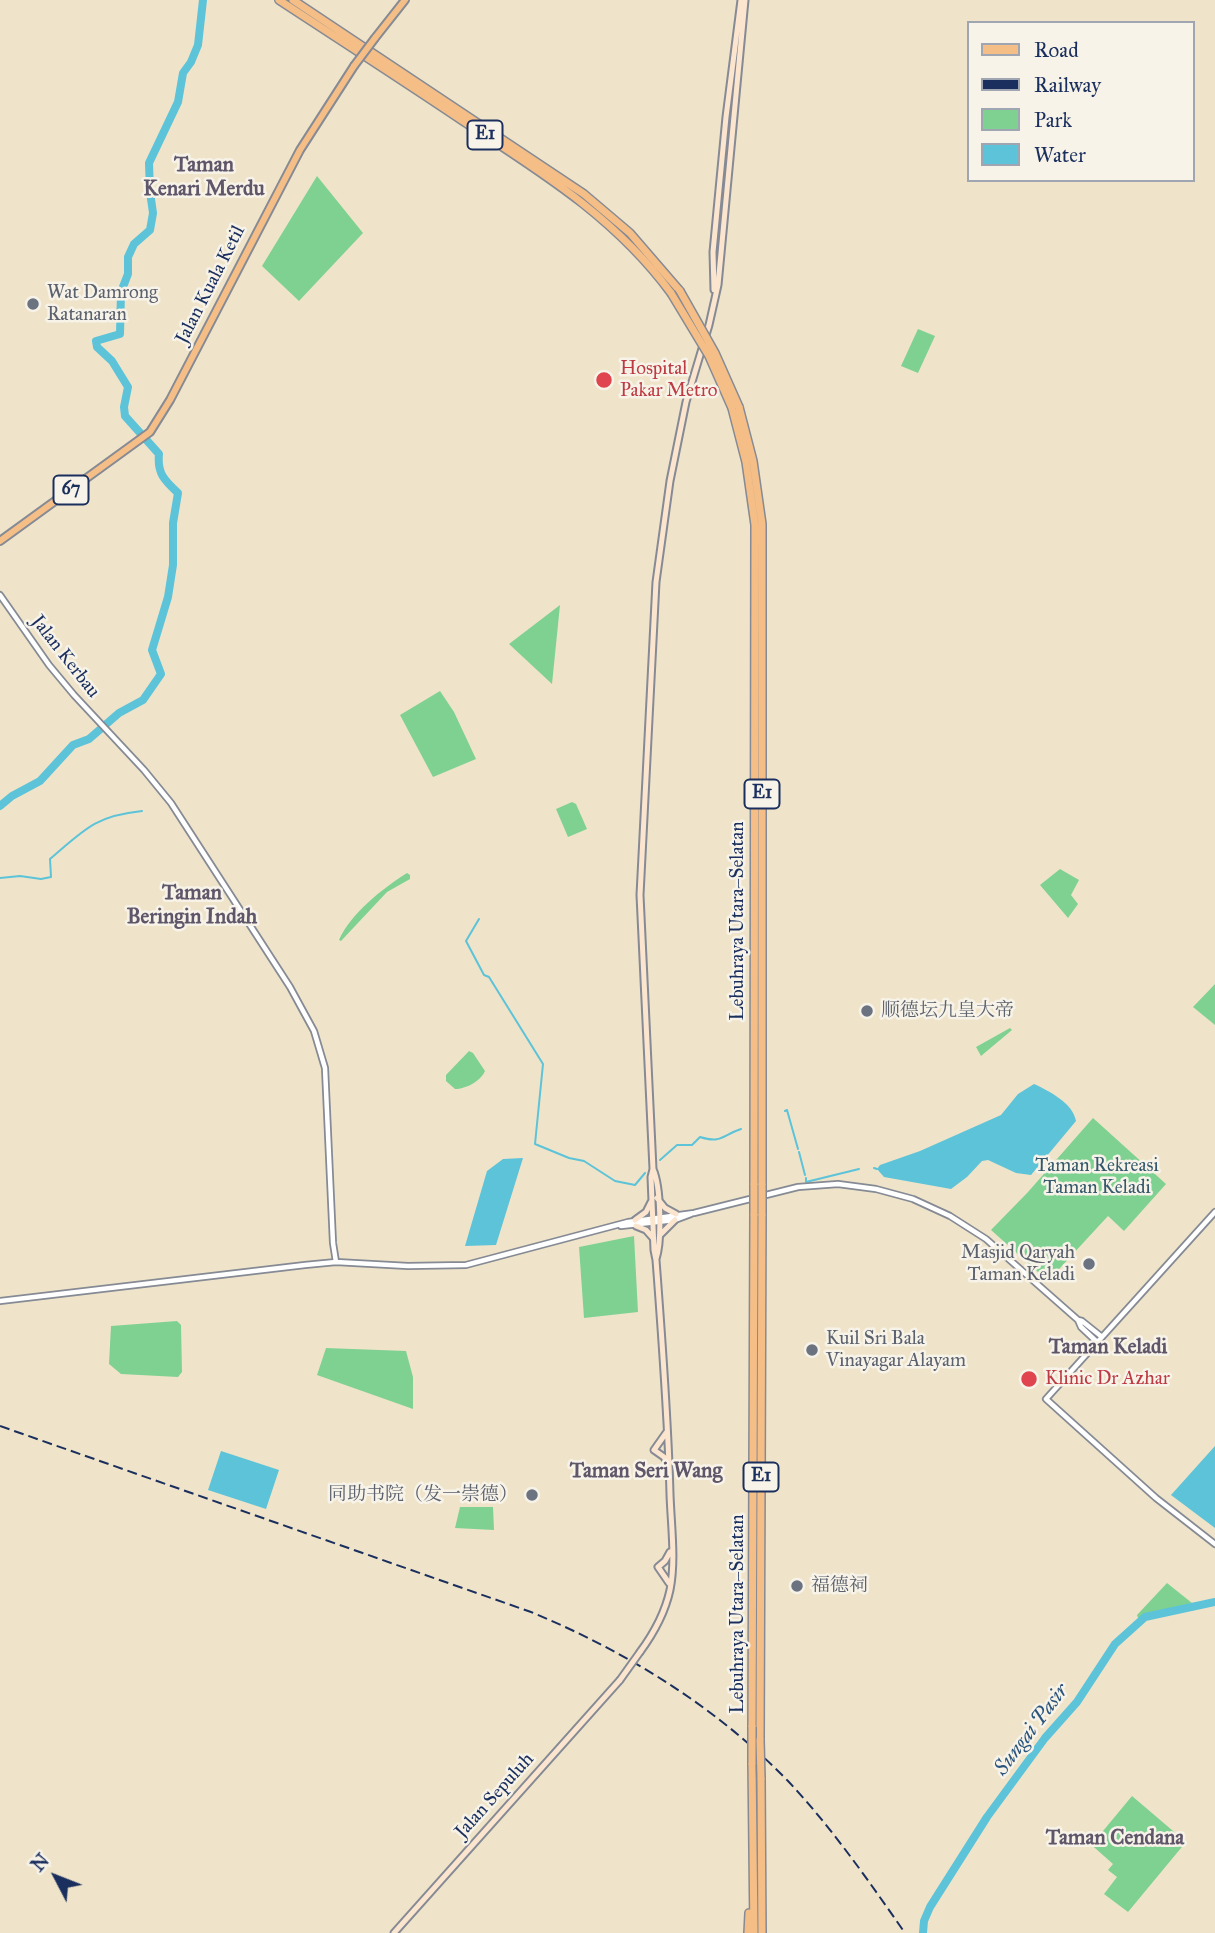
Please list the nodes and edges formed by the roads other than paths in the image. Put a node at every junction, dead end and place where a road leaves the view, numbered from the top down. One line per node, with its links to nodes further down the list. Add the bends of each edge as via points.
1 (279, 0): 5 (highway, Lebuhraya Utara–Selatan / E1, via 564,188 625,238)
2 (293, 0): 5 (highway, Lebuhraya Utara–Selatan / E1, via 584,194 630,233)
3 (405, 0): 6 (main road, Jalan Kuala Ketil / 67, bridge, via 354,66 300,149 150,432)
4 (743, 0): 8 (main road, via 718,285 685,402 656,582 640,895)
5 (676, 292): 10 (highway, Lebuhraya Utara–Selatan / E1, bridge, via 735,407 755,525)
6 (0, 541)
7 (0, 595): 15 (street, Jalan Kerbau, via 49,665 171,803 314,1031 326,1068)
8 (655, 1198): 11 (main road); 12 (main road); 13 (main road)
9 (1215, 1212): 18 (street)
10 (758, 1214): 25 (highway, Lebuhraya Utara–Selatan / E1, bridge); 29 (highway, Lebuhraya Utara–Selatan / E1, bridge)
11 (676, 1217): 12 (street); 14 (main road); 17 (street, via 819,1184 876,1189 932,1206 986,1239)
12 (656, 1220): 13 (street); 14 (main road)
13 (635, 1223): 14 (main road); 15 (street, via 466,1265)
14 (656, 1237): 20 (main road)
15 (336, 1262): 16 (street)
16 (0, 1301)
17 (1078, 1320): 18 (street); 19 (street)
18 (1102, 1337): 19 (street)
19 (1097, 1342): 22 (street, via 1046,1399 1156,1498)
20 (667, 1430): 21 (main road); 21 (main road, via 654,1450)
21 (669, 1467): 23 (main road)
22 (1215, 1544)
23 (672, 1547): 24 (main road); 24 (main road, via 658,1567)
24 (671, 1586): 26 (main road, Jalan Sepuluh, bridge, via 662,1615 620,1680)
25 (752, 1772): 27 (highway); 28 (highway, Lebuhraya Utara–Selatan / E1)
26 (394, 1933)
27 (748, 1933)
28 (754, 1933)
29 (762, 1933)

